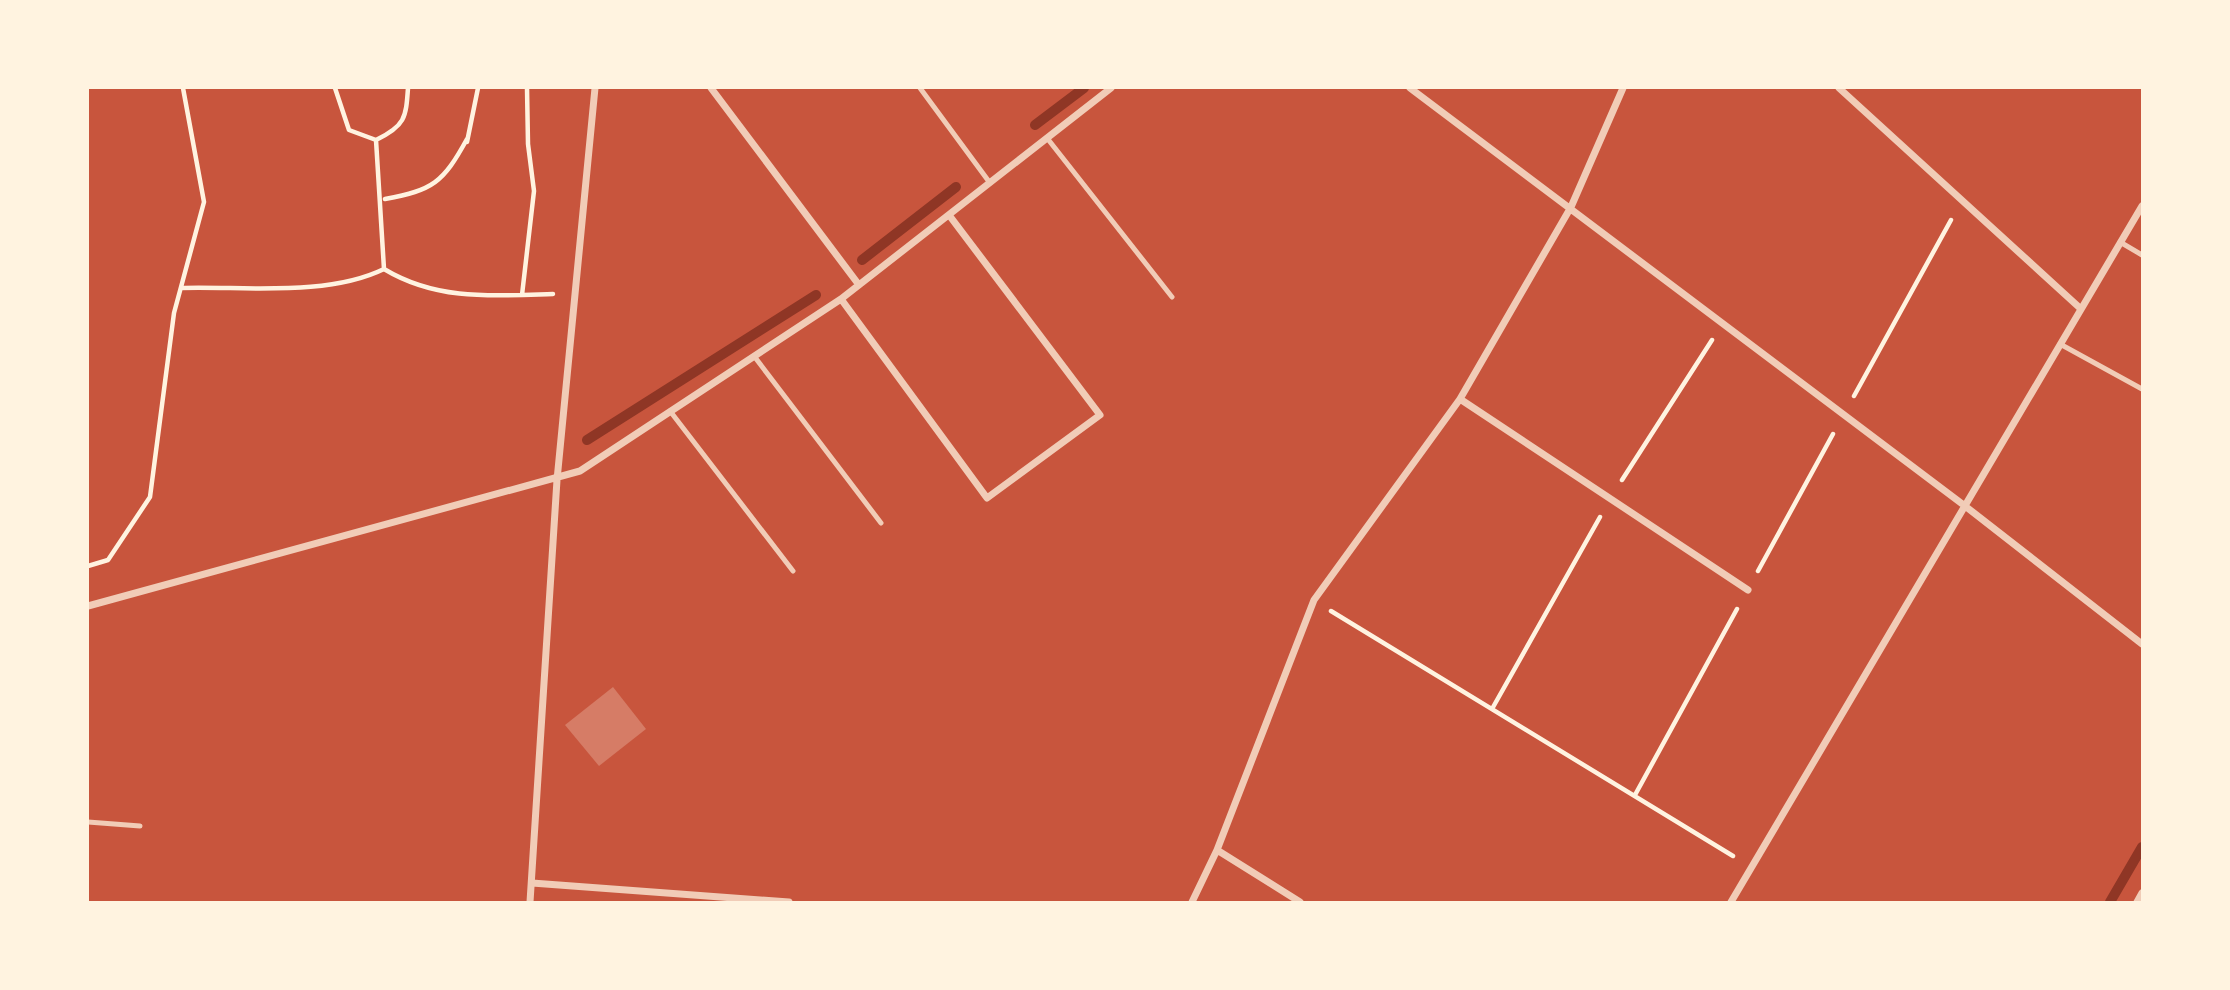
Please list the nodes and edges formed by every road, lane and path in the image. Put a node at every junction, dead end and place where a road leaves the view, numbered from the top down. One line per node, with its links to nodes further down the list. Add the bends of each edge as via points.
1 (183, 88): 25 (path, via 204,202)
2 (335, 88): 14 (path, via 349,130)
3 (408, 88): 14 (path, via 406,115 396,130)
4 (478, 88): 16 (path, via 467,142 452,166 423,191)
5 (527, 88): 27 (path, via 534,191)
6 (594, 88): 26 (street)
7 (711, 88): 24 (street)
8 (920, 88): 15 (lane)
9 (1111, 88): 13 (street)
10 (1410, 88): 19 (street)
11 (1623, 88): 19 (street)
12 (1839, 88): 17 (street)
13 (1047, 138): 15 (street); 28 (lane)
14 (376, 140): 23 (path)
15 (990, 183): 20 (street)
16 (384, 199)
17 (1962, 200): 30 (street); 36 (path)
18 (2143, 206): 21 (street)
19 (1571, 207): 31 (street); 35 (street)
20 (950, 215): 24 (street); 29 (street, via 1100,415 987,498)
21 (2120, 242): 22 (lane); 30 (street)
22 (2143, 255)
23 (384, 269): 25 (path, via 331,285); 27 (path, via 409,284 463,296)
24 (859, 285): 29 (street)
25 (181, 288): 43 (path, via 150,496 108,560)
26 (575, 294): 27 (path); 39 (street)
27 (522, 295)
28 (1172, 297)
29 (841, 299): 33 (street)
30 (2081, 309): 32 (street)
31 (1723, 322): 40 (path); 41 (street)
32 (2060, 344): 34 (lane); 41 (street)
33 (754, 356): 37 (street); 42 (lane)
34 (2143, 390)
35 (1460, 399): 40 (street); 46 (street)
36 (1848, 407)
37 (670, 411): 39 (street, via 580,471); 44 (lane)
38 (1835, 431): 45 (path)
39 (557, 480): 47 (street); 55 (street)
40 (1610, 499): 45 (street); 49 (path)
41 (1965, 506): 48 (street); 54 (street)
42 (881, 523)
43 (88, 566)
44 (793, 571)
45 (1748, 590): 50 (path)
46 (1314, 600): 49 (path); 53 (street)
47 (88, 606)
48 (2143, 644)
49 (1492, 709): 50 (path)
50 (1634, 795): 54 (path)
51 (88, 822): 52 (lane)
52 (140, 826)
53 (1217, 850): 59 (street); 60 (street)
54 (1752, 867): 61 (street)
55 (532, 883): 57 (street); 58 (street)
56 (2143, 893): 62 (street)
57 (530, 902)
58 (789, 902)
59 (1192, 902)
60 (1300, 902)
61 (1731, 902)
62 (2137, 902)

